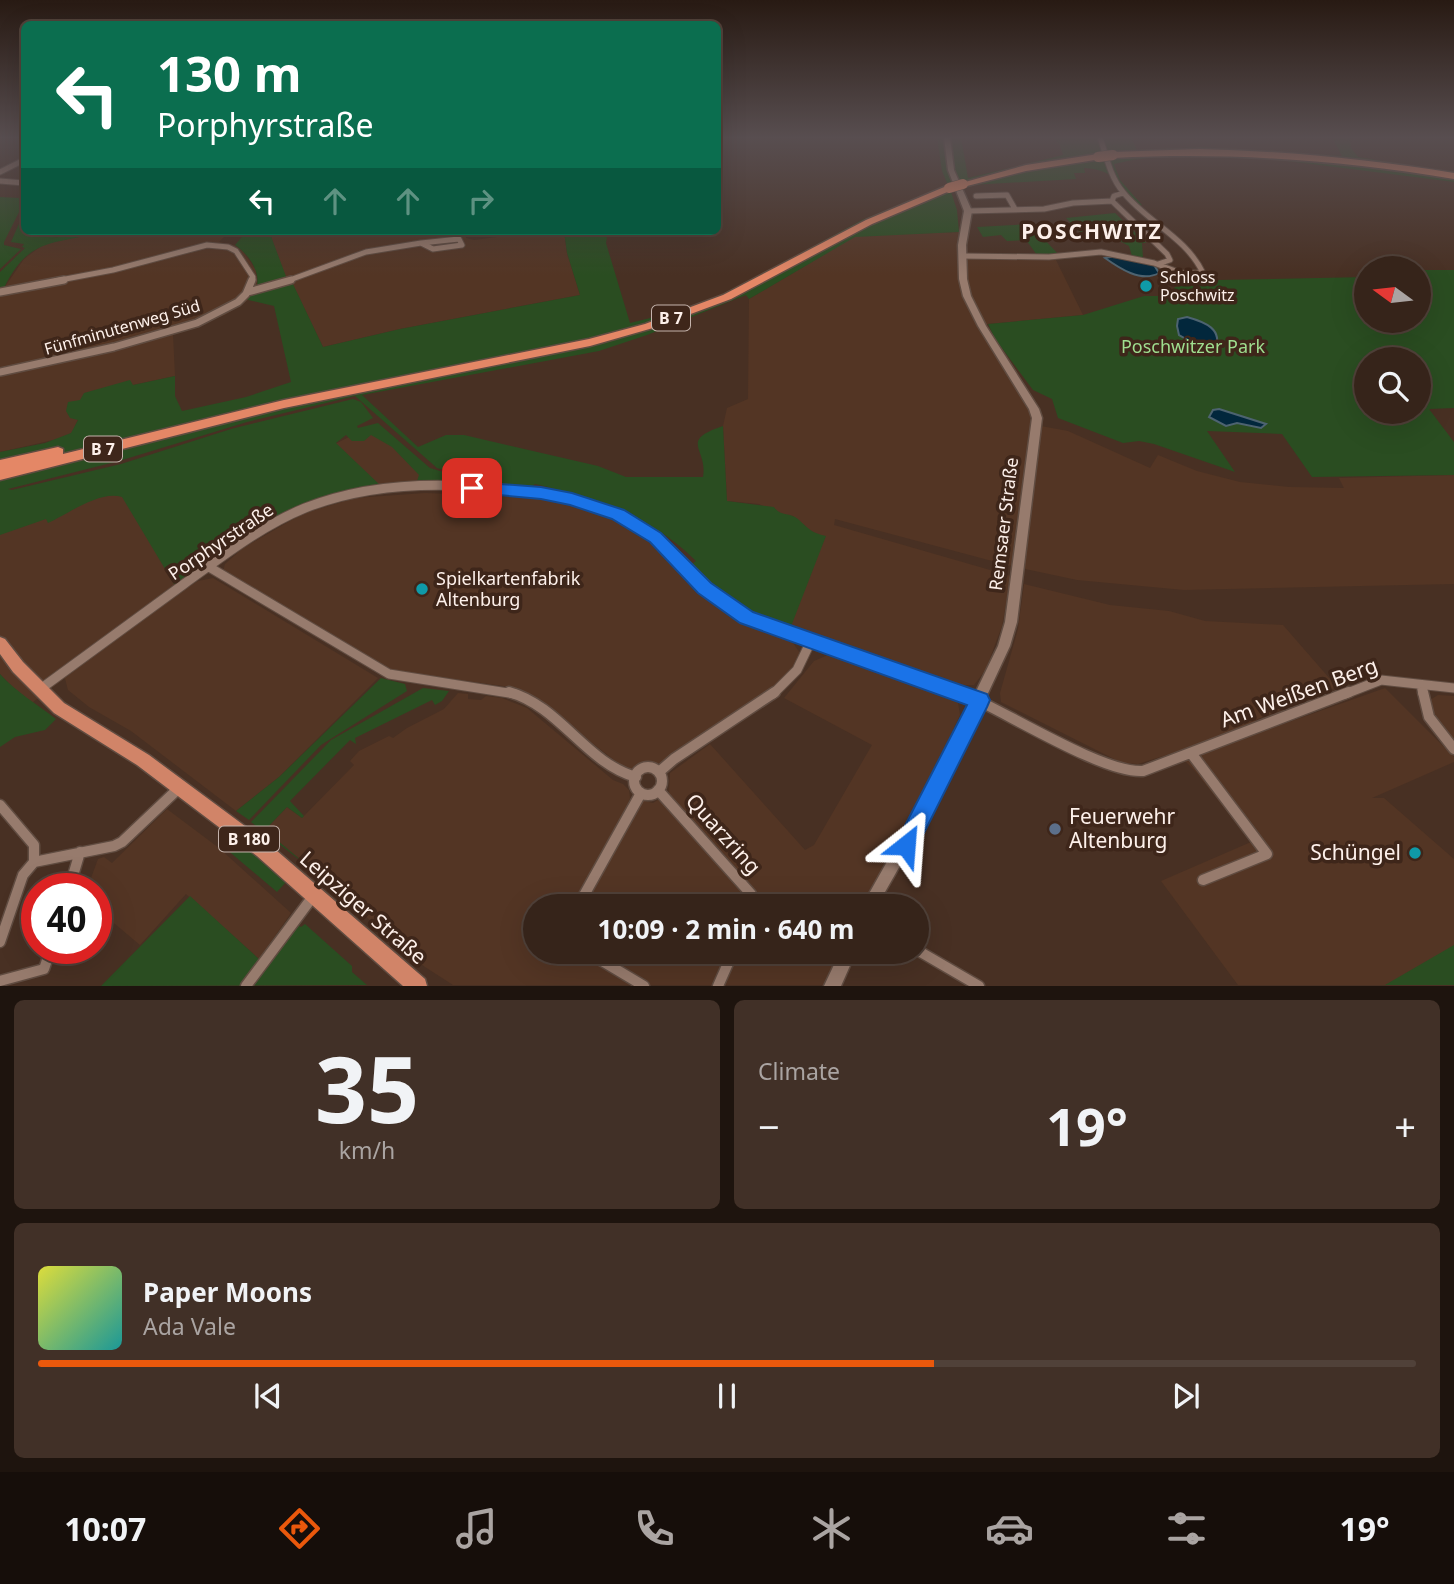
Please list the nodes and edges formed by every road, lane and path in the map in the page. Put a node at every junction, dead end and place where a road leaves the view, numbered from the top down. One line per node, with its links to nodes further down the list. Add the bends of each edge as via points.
1 (956, 183): 8 (street)
2 (967, 183): 15 (highway, B 7, bridge, via 869,222 727,297 649,326)
3 (1119, 183): 4 (street)
4 (1123, 193): 6 (street); 11 (street, via 1204,270 1181,273)
5 (976, 196): 7 (street, via 1005,192)
6 (1112, 201): 7 (street); 11 (street, via 1167,254 1170,260)
7 (1014, 209): 8 (street)
8 (968, 212): 10 (street, Remsaer Straße)
9 (421, 243): 9 (street, via 459,239 462,245 433,249); 13 (street, via 366,252)
10 (962, 256): 11 (street, via 1101,252); 25 (street, Remsaer Straße, via 963,279 974,312 1037,418 1011,622)
11 (1158, 264)
12 (0, 292): 13 (street, via 219,245 236,251 253,277)
13 (248, 292): 14 (street, Fünfminutenweg Süd, via 224,312 181,328)
14 (0, 372)
15 (207, 422): 16 (highway); 17 (highway, B 7); 18 (highway, via 124,451)
16 (0, 465)
17 (0, 475)
18 (0, 485)
19 (208, 567): 20 (street, Porphyrstraße, via 272,524 344,495 411,488 522,490 572,499 618,515 656,537 705,588 733,609); 24 (street, Porphyrstraße); 29 (street, via 389,674 522,695 618,772)
20 (811, 641): 25 (street, Porphyrstraße); 28 (street, via 797,670 778,691)
21 (0, 643): 24 (main road, Leipziger Straße / B 180)
22 (1421, 685): 23 (street, Am Weißen Berg); 26 (street, via 1429,717); 27 (street, Am Weißen Berg, via 1381,680)
23 (1454, 688)
24 (39, 690): 30 (main road, Leipziger Straße / B 180)
25 (980, 700): 27 (street, Am Weißen Berg, via 1130,772); 40 (street, Remsaer Straße)
26 (1454, 749)
27 (1191, 753): 37 (street, via 1266,853)
28 (659, 772): 29 (street, via 646,768); 31 (street, via 662,783)
29 (636, 777): 32 (street)
30 (179, 788): 34 (street, via 122,842); 41 (main road, Leipziger Straße / B 180, via 263,850)
31 (658, 790): 32 (street); 39 (street, Quarzring)
32 (641, 793): 38 (street)
33 (0, 805): 35 (street, via 34,845)
34 (80, 852): 35 (street); 36 (street)
35 (34, 862): 42 (street, via 23,876)
36 (74, 873)
37 (1203, 880)
38 (585, 894)
39 (751, 894)
40 (876, 894)
41 (314, 895): 49 (street); 50 (main road, Leipziger Straße / B 180)
42 (0, 943)
43 (929, 957): 54 (street)
44 (46, 964): 48 (street, via 44,969)
45 (608, 964): 51 (street)
46 (728, 964): 52 (street)
47 (842, 964): 53 (street)
48 (0, 981)
49 (246, 985)
50 (418, 985)
51 (644, 985)
52 (718, 985)
53 (832, 985)
54 (979, 985)

